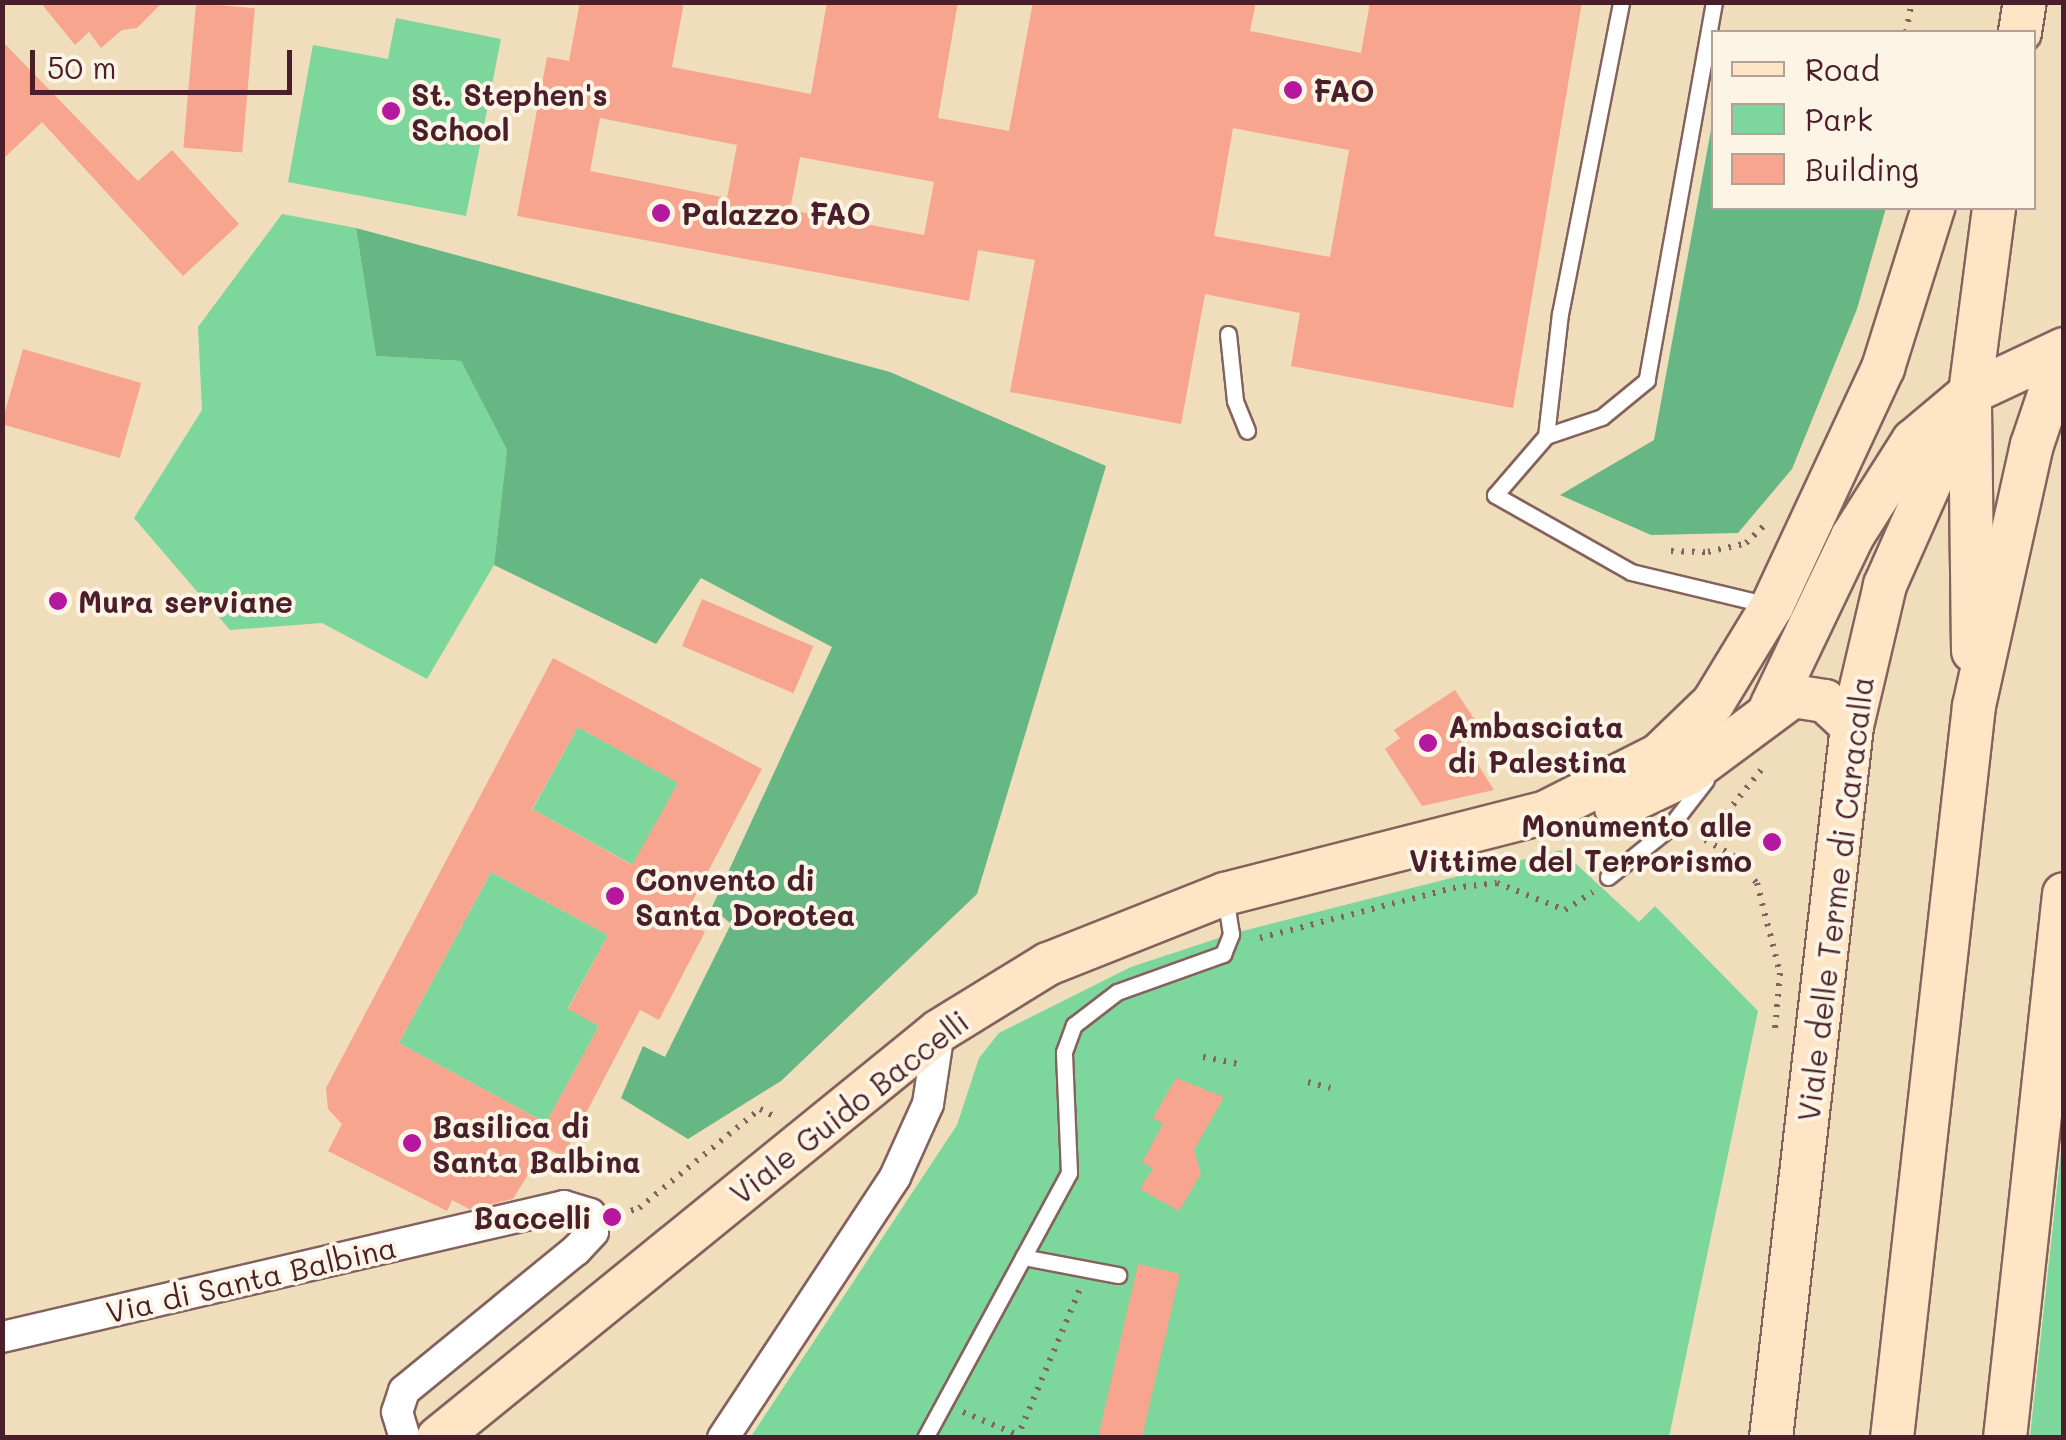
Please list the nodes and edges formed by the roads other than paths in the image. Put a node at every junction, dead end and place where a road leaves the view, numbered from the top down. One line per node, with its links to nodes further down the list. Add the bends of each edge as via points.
1 (1621, 2): 11 (lane, via 1564,296)
2 (1714, 2): 11 (lane, via 1646,380 1602,417)
3 (2025, 2): 4 (main road)
4 (2020, 30)
5 (1931, 210): 12 (main road, via 1883,368)
6 (1994, 210): 9 (main road)
7 (1228, 334): 10 (lane, via 1236,401)
8 (2064, 350): 9 (main road); 13 (main road, via 2032,445)
9 (1970, 393): 13 (main road); 14 (main road, via 1924,430 1896,464 1847,546); 15 (main road, Viale delle Terme di Caracalla, via 1885,585)
10 (1247, 431)
11 (1546, 436): 12 (lane, via 1494,495 1631,572)
12 (1772, 606): 17 (main road, via 1713,703 1678,739 1628,776)
13 (1974, 706): 30 (main road)
14 (1772, 707): 15 (main road, via 1794,696 1815,696); 16 (main road)
15 (1852, 726): 29 (main road, Viale delle Terme di Caracalla)
16 (1722, 750): 17 (main road, via 1620,807); 18 (lane, via 1668,829)
17 (1546, 812): 19 (main road, Viale Guido Baccelli)
18 (1608, 877)
19 (1225, 894): 21 (main road, Viale Guido Baccelli, via 1088,944); 22 (lane, via 1231,934 1223,954 1117,992 1074,1025 1064,1052 1069,1174)
20 (2064, 894): 31 (main road)
21 (940, 1030): 26 (main road, Viale Guido Baccelli); 27 (street, via 928,1104 896,1178)
22 (1024, 1257): 23 (lane); 28 (lane)
23 (1118, 1275)
24 (2, 1338): 25 (street, Via di Santa Balbina, via 579,1208 596,1223 576,1250 404,1391 397,1412)
25 (405, 1438)
26 (438, 1438)
27 (723, 1438)
28 (924, 1438)
29 (1771, 1438)
30 (1892, 1438)
31 (2005, 1438)

